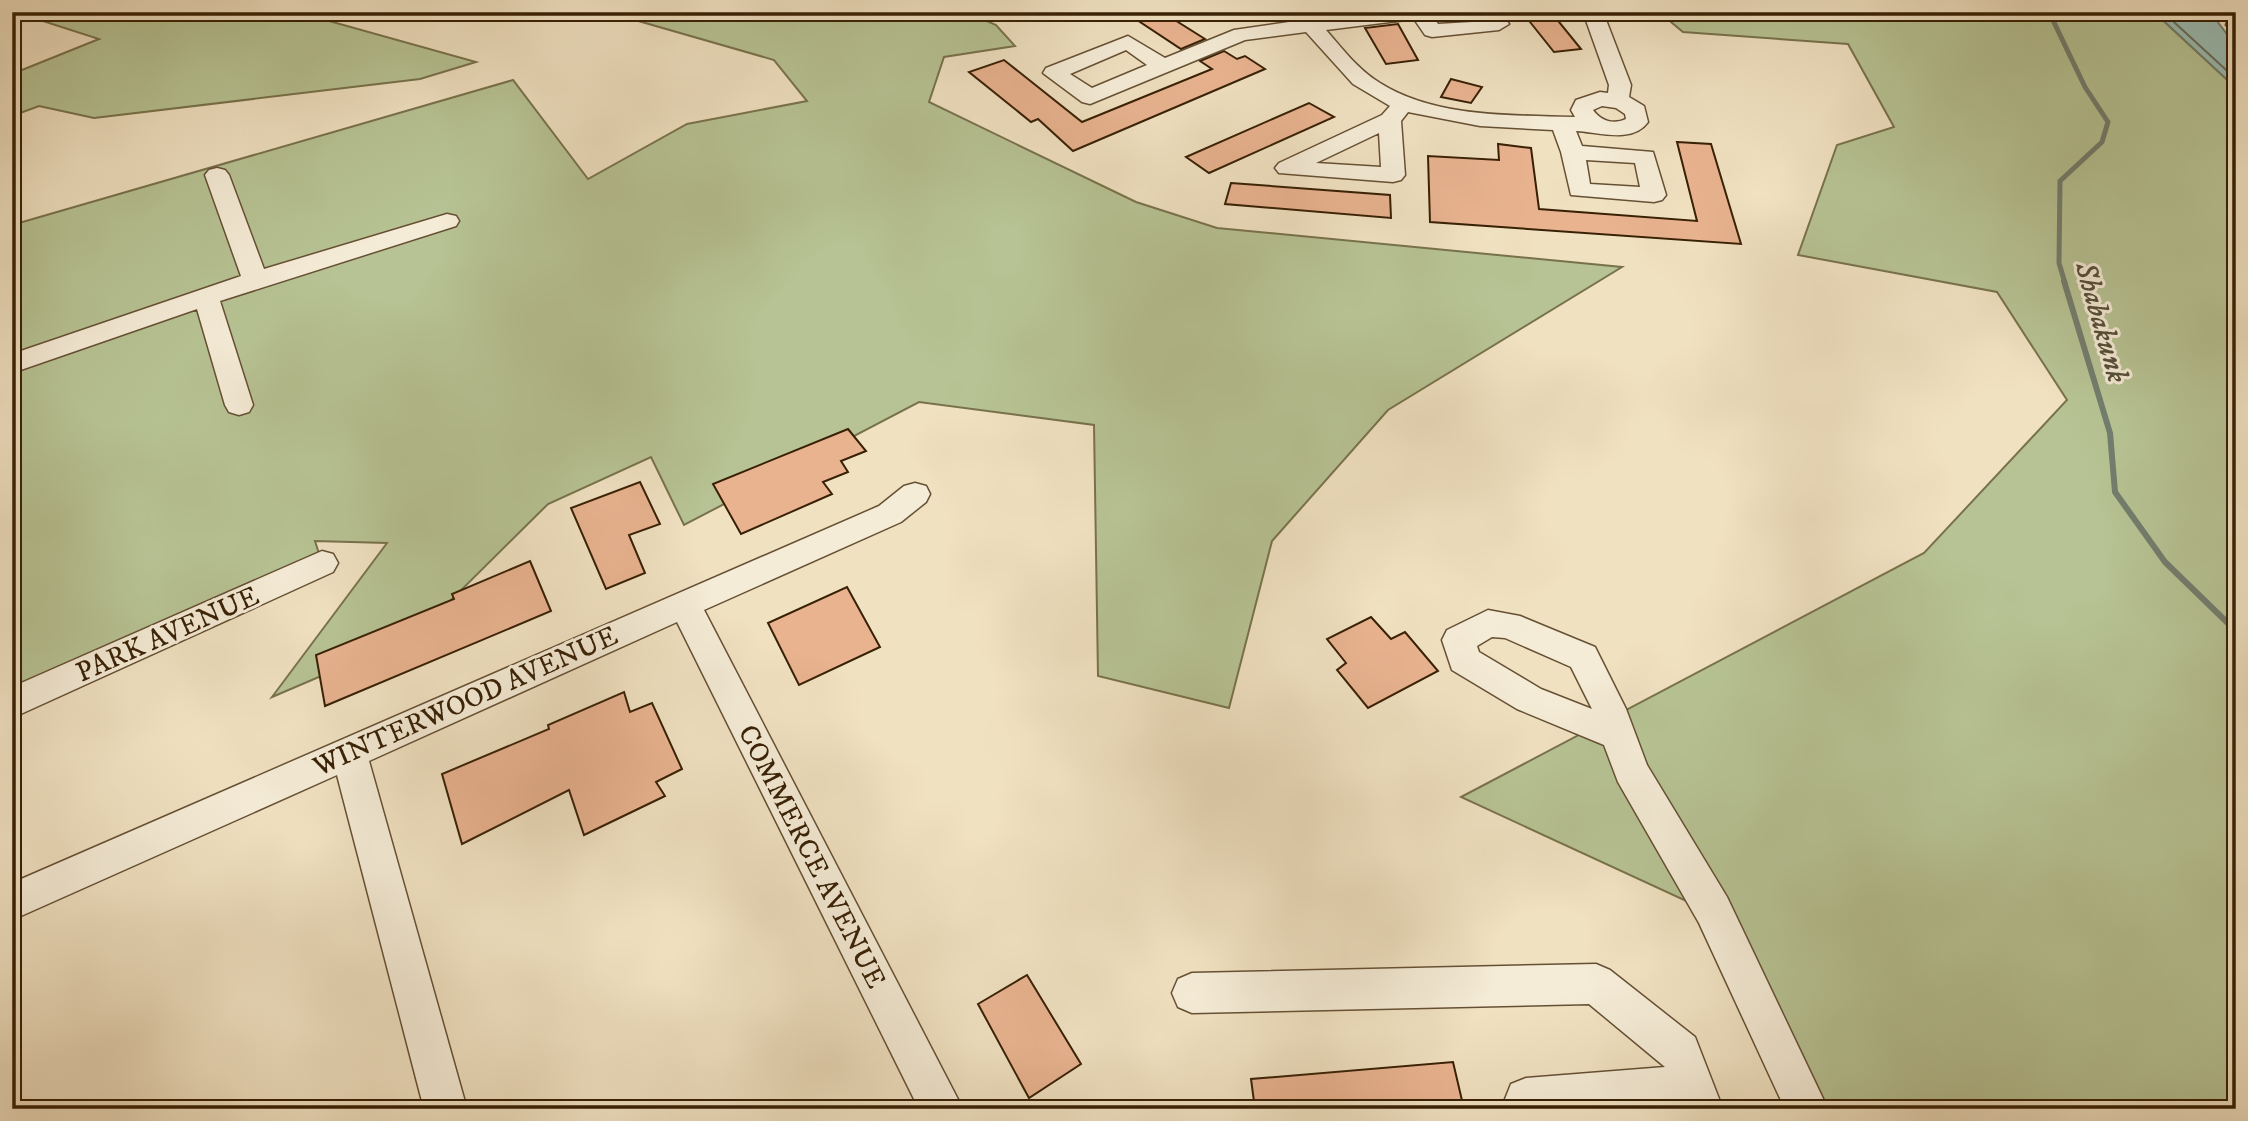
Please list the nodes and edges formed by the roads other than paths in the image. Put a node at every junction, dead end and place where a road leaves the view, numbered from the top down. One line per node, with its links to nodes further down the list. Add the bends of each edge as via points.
1 (1420, 12): 2 (street, via 1433,31 1499,24); 4 (street)
2 (1490, 12)
3 (1593, 12): 6 (street, via 1620,85 1617,101 1636,111 1637,122 1621,129)
4 (1304, 18): 5 (street, via 1241,34); 6 (street, via 1396,112)
5 (1163, 66)
6 (1562, 123): 7 (street)
7 (1573, 152)
8 (218, 175): 10 (street)
9 (447, 220): 10 (street)
10 (255, 280): 11 (street)
11 (206, 297): 12 (street); 13 (street)
12 (12, 364)
13 (239, 405)
14 (915, 494): 16 (street, WINTERWOOD AVENUE, via 890,514)
15 (322, 563): 17 (street, PARK AVENUE)
16 (684, 603): 19 (street, WINTERWOOD AVENUE); 24 (street, COMMERCE AVENUE)
17 (12, 703)
18 (1618, 735): 26 (street, via 1631,771 1713,910)
19 (349, 752): 20 (street, WINTERWOOD AVENUE); 23 (street)
20 (12, 902)
21 (1192, 993): 22 (street, via 1596,984 1681,1052)
22 (1698, 1097): 25 (street, via 1526,1099)
23 (446, 1109)
24 (942, 1109)
25 (1529, 1109)
26 (1807, 1109)

